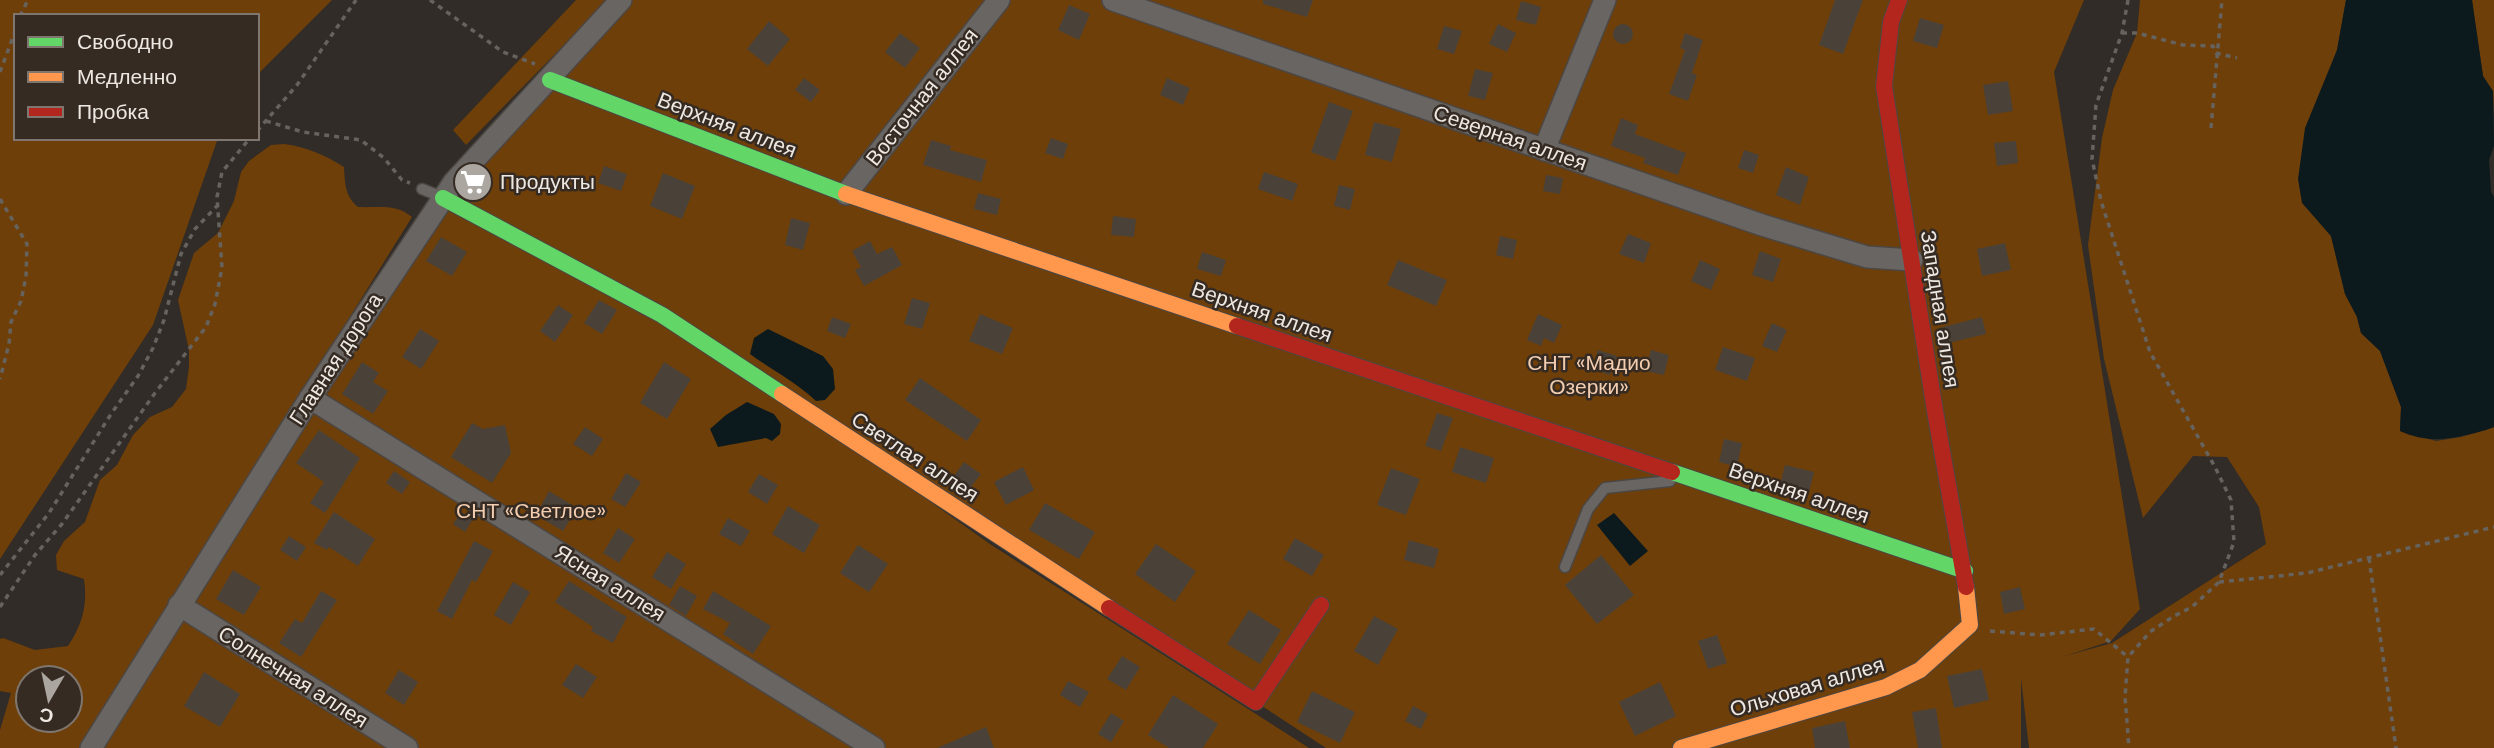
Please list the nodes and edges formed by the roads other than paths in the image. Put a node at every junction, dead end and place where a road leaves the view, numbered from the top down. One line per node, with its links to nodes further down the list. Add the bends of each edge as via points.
1 (621, 0): 6 (street, Главная дорога)
2 (999, 0): 9 (street, Восточная аллея)
3 (1113, 0): 7 (street, Северная аллея)
4 (1605, 0): 7 (street)
5 (1899, 0): 11 (street, Западная аллея, via 1891,22 1884,86)
6 (553, 76): 9 (street, Верхняя аллея); 10 (street, Главная дорога)
7 (1545, 150): 11 (street, Северная аллея, via 1867,257)
8 (422, 189): 10 (lane)
9 (846, 194): 13 (street, Верхняя аллея)
10 (443, 198): 12 (street, Главная дорога); 16 (street, Светлая аллея, via 662,315 1256,702)
11 (1912, 260): 15 (street, Западная аллея)
12 (310, 398): 17 (street, Главная дорога); 21 (street, Ясная аллея)
13 (1690, 478): 14 (lane, via 1605,488 1588,509); 15 (street, Верхняя аллея)
14 (1565, 567)
15 (1965, 571): 18 (street, Западная аллея)
16 (1321, 605)
17 (178, 606): 19 (street, Главная дорога); 20 (street, Солнечная аллея)
18 (1970, 625): 22 (street, Ольховая аллея, via 1920,670 1886,687)
19 (91, 748)
20 (407, 748)
21 (874, 748)
22 (1681, 748)

